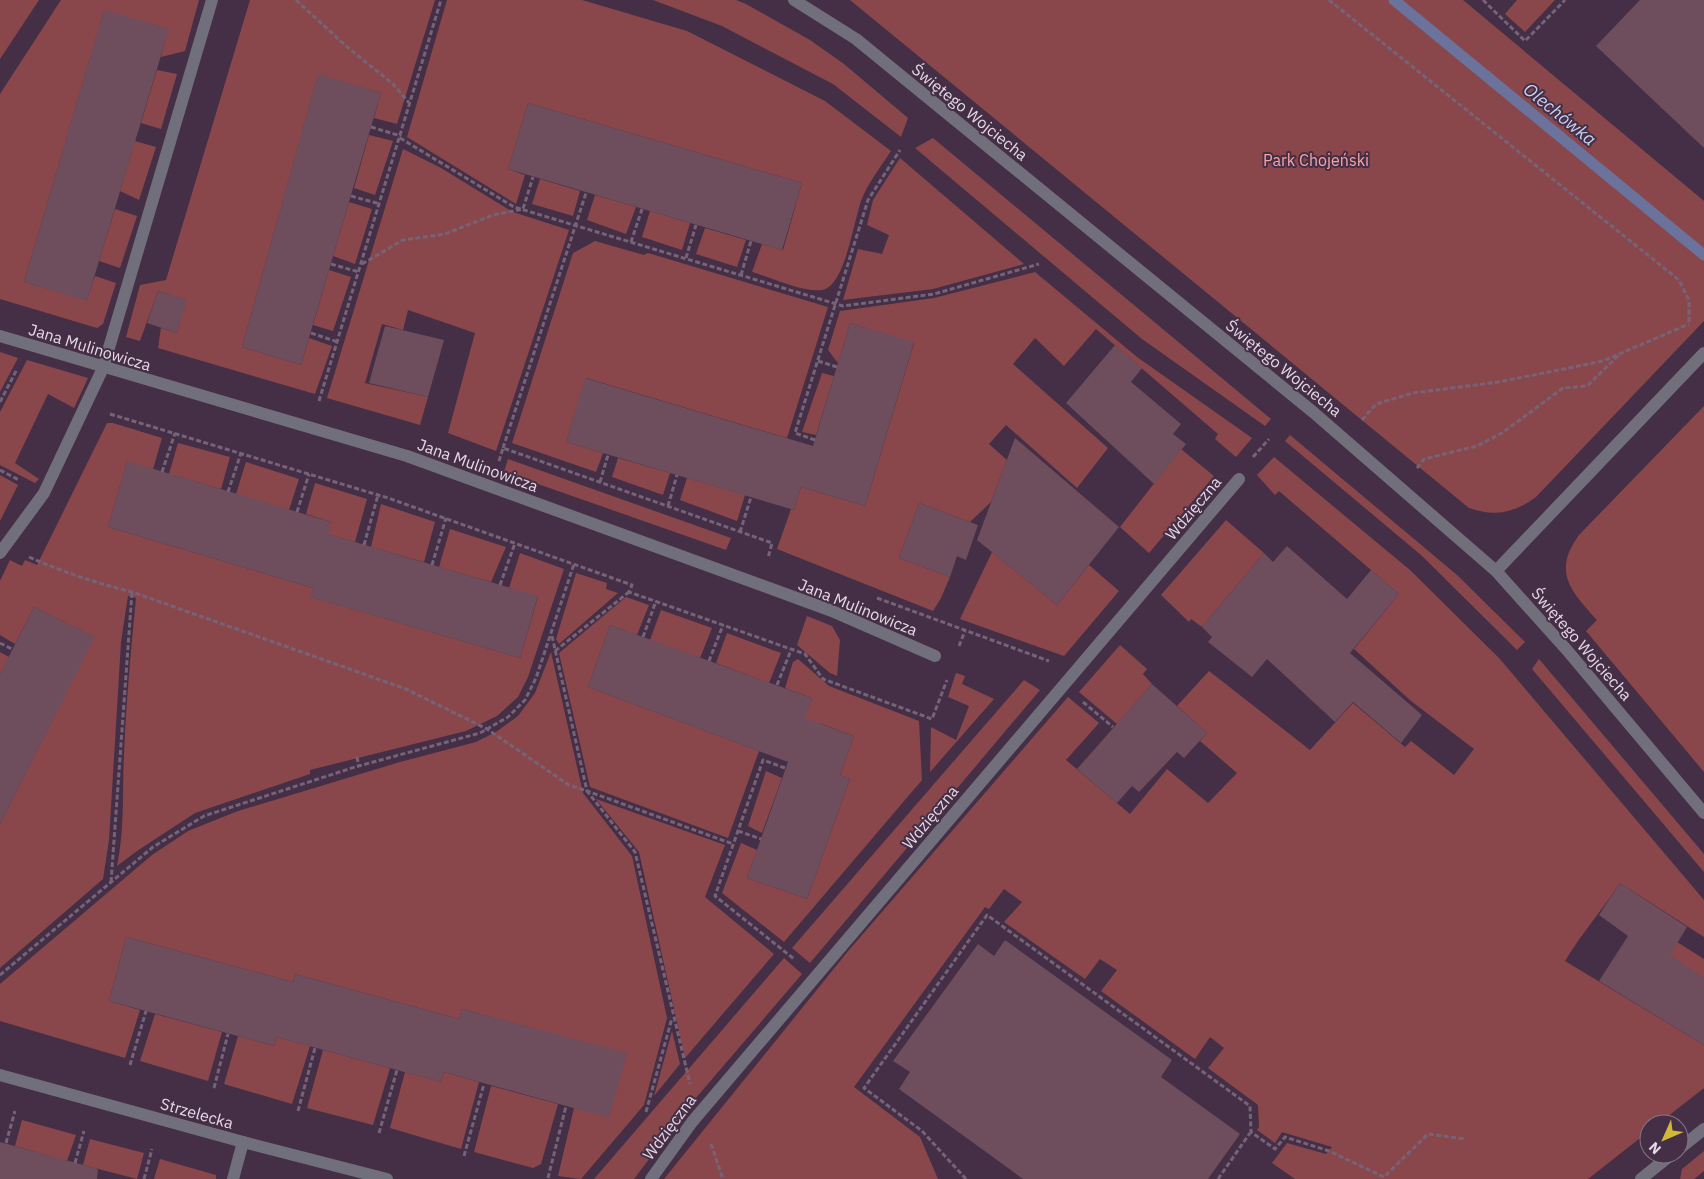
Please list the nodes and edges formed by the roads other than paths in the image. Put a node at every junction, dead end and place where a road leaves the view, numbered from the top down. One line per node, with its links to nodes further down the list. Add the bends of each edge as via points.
1 (212, 0): 5 (street)
2 (794, 0): 8 (street, Świętego Wojciecha, via 856,40 1345,439)
3 (0, 336): 5 (street, Jana Mulinowicza)
4 (1704, 352): 8 (street)
5 (103, 368): 7 (street, via 44,493); 9 (street, Jana Mulinowicza, via 407,456 832,611)
6 (1239, 479): 18 (street, Wdzięczna, via 692,1122)
7 (3, 549)
8 (1496, 571): 10 (street, Świętego Wojciecha)
9 (935, 656)
10 (1704, 813)
11 (0, 1075): 14 (street, Strzelecka)
12 (1704, 1129): 13 (street)
13 (1689, 1141)
14 (243, 1142): 16 (street); 17 (street, Strzelecka)
15 (1659, 1164): 19 (street)
16 (233, 1179)
17 (387, 1179)
18 (651, 1179)
19 (1640, 1179)

